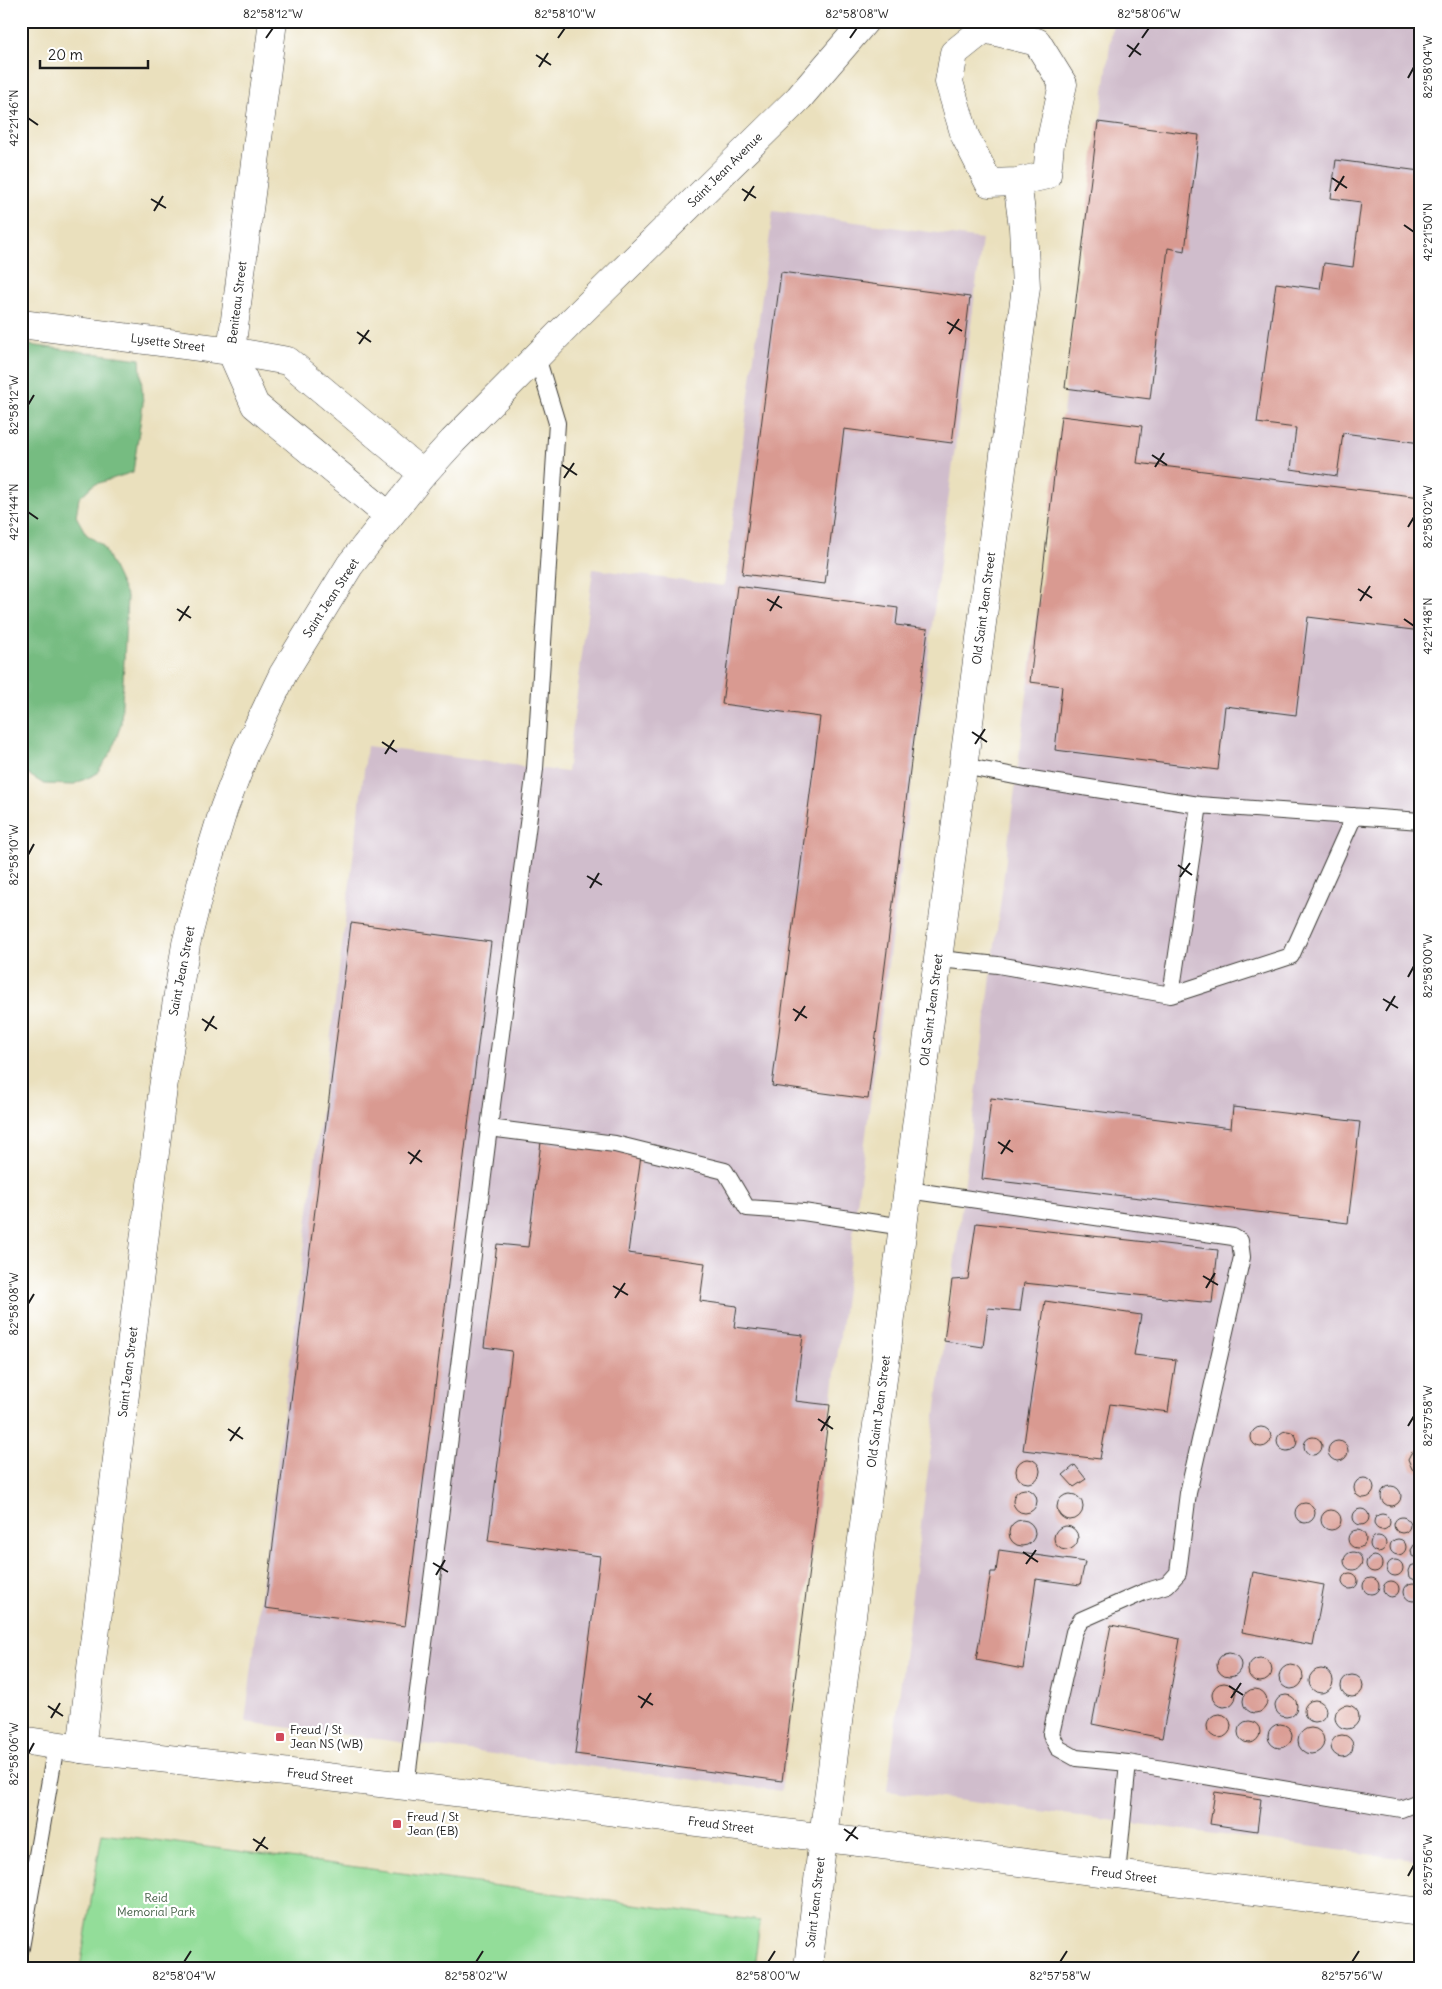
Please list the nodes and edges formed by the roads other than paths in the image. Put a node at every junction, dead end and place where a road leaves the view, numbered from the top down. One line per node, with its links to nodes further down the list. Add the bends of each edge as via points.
1 (273, 21): 6 (street, Beniteau Street)
2 (865, 21): 4 (street, Saint Jean Avenue, via 798,98)
3 (1017, 182): 3 (street, via 989,183 965,136 949,82 954,53 984,29 1036,42 1063,84 1047,175); 10 (street, Old Saint Jean Street, via 1026,287)
4 (580, 313): 7 (street, Saint Jean Street)
5 (21, 324): 6 (street, Lysette Street)
6 (231, 351): 8 (street, Beniteau Street, via 288,361); 9 (street, via 255,405)
7 (537, 357): 8 (street, Saint Jean Street); 16 (lane, via 557,423 535,769)
8 (423, 474): 9 (street, Saint Jean Street)
9 (389, 516): 20 (street, Saint Jean Street, via 350,566 283,674 246,750 203,877 186,944 163,1088)
10 (964, 766): 11 (lane); 14 (street, Old Saint Jean Street)
11 (1199, 805): 12 (lane); 15 (lane)
12 (1354, 816): 13 (lane); 15 (lane, via 1291,956)
13 (1421, 821)
14 (939, 959): 15 (lane); 17 (street, Old Saint Jean Street)
15 (1171, 995)
16 (489, 1128): 18 (lane, via 615,1144 724,1171 747,1208 803,1212); 22 (lane)
17 (908, 1190): 18 (street, Old Saint Jean Street); 21 (lane, via 1233,1237 1240,1241 1242,1257 1188,1493 1178,1573 1167,1585 1081,1620 1074,1632 1051,1734 1058,1748 1076,1758)
18 (904, 1227): 24 (street, Old Saint Jean Street)
19 (21, 1740): 20 (street, Freud Street)
20 (69, 1747): 22 (street, Freud Street); 27 (lane)
21 (1128, 1763): 23 (lane, via 1401,1809); 25 (lane)
22 (406, 1786): 24 (street, Freud Street)
23 (1421, 1798)
24 (823, 1837): 25 (street, Freud Street); 28 (street, Saint Jean Street)
25 (1117, 1874): 26 (street, Freud Street)
26 (1421, 1912)
27 (21, 1948)
28 (808, 1968)

